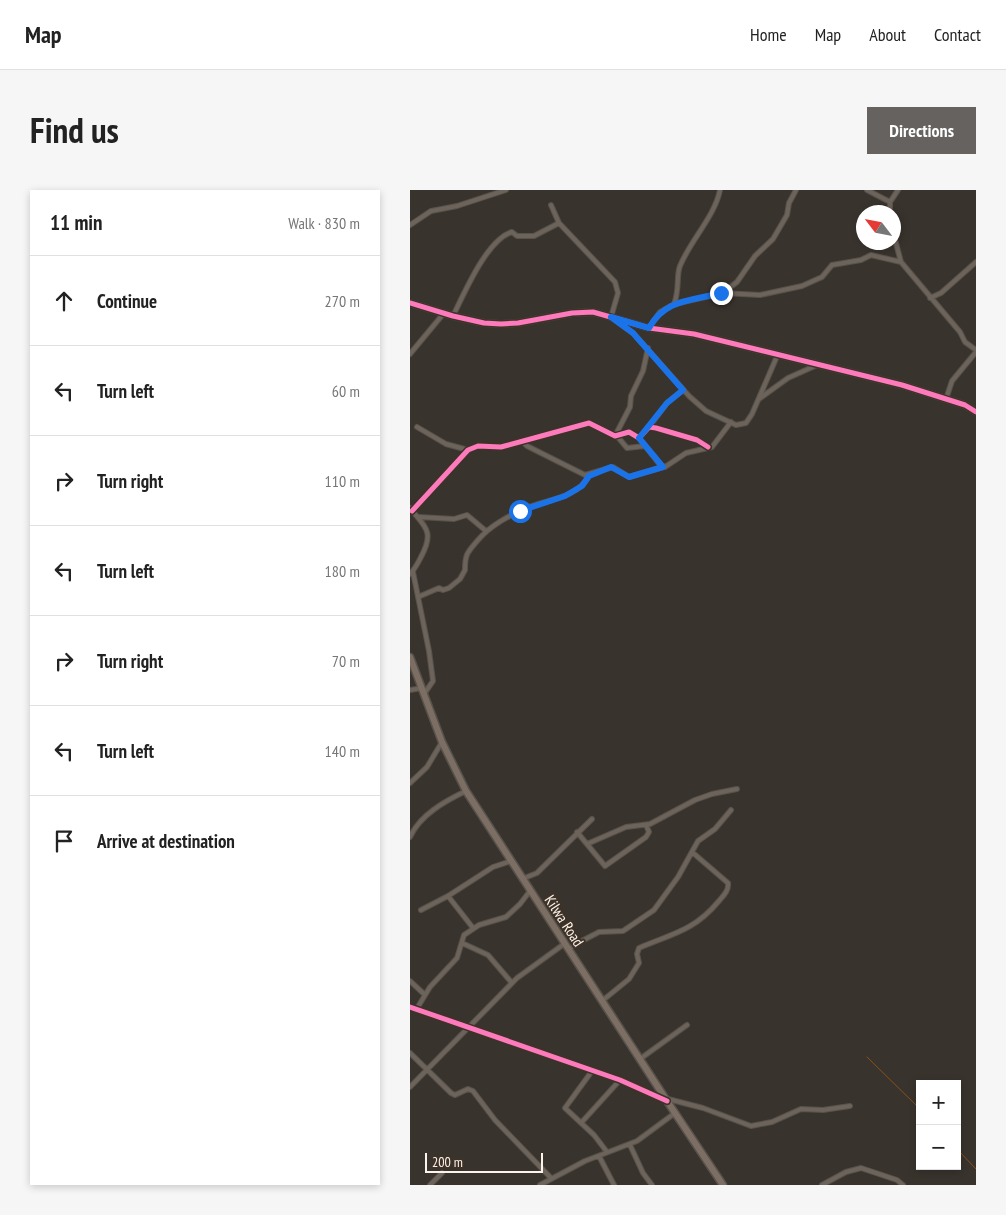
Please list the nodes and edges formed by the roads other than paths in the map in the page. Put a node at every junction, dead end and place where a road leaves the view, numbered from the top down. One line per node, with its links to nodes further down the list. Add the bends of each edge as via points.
1 (506, 190): 9 (street, via 431,211)
2 (720, 190): 16 (street, via 715,205 679,266)
3 (796, 190): 13 (street, via 773,239 755,256 737,282)
4 (867, 190): 6 (street)
5 (898, 190): 6 (street)
6 (890, 202)
7 (551, 205): 8 (street)
8 (560, 223): 18 (street, via 534,236 517,236 512,232 500,238 490,248); 19 (street, via 614,282 618,293)
9 (410, 224)
10 (898, 250): 11 (street)
11 (901, 262): 13 (street, via 871,254 861,260 832,265 822,277 802,286 760,295); 14 (street)
12 (976, 262): 14 (street)
13 (723, 293): 16 (street)
14 (930, 298): 22 (street)
15 (410, 304): 17 (street)
16 (674, 304): 20 (street, via 660,312)
17 (444, 313): 18 (street); 23 (street)
18 (453, 316): 19 (street, via 501,324 518,324 572,313 593,312)
19 (611, 317): 20 (street); 21 (street)
20 (649, 328): 24 (street, via 694,334)
21 (648, 348): 26 (street); 33 (street, via 630,407)
22 (976, 351): 28 (street, via 952,381)
23 (410, 354)
24 (778, 354): 25 (street); 27 (street)
25 (816, 365): 27 (street, via 792,376); 28 (street)
26 (683, 390): 30 (street, via 706,412); 32 (street, via 667,403)
27 (759, 399): 30 (street, via 746,423 738,426)
28 (946, 399): 29 (street)
29 (976, 411)
30 (731, 422): 37 (street)
31 (417, 427): 38 (street, via 446,444)
32 (649, 428): 34 (street); 37 (street, via 667,430)
33 (616, 436): 34 (street, via 629,432); 35 (street, via 589,423); 36 (street, via 627,448)
34 (639, 438): 36 (street)
35 (522, 441): 38 (street); 40 (street, via 568,468)
36 (646, 446): 39 (street)
37 (708, 447): 39 (street, via 686,453)
38 (468, 450): 41 (street)
39 (663, 467): 40 (street, via 629,477 611,467)
40 (589, 476): 43 (street, via 571,494 526,508)
41 (411, 510): 42 (street)
42 (419, 517): 43 (street, via 454,519 467,515); 44 (street, via 427,529 428,541)
43 (486, 531): 45 (street, via 466,554 465,570 455,584)
44 (411, 573): 45 (street)
45 (418, 597): 48 (street, via 433,681)
46 (410, 657): 48 (highway, Kilwa Road)
47 (410, 690): 48 (street)
48 (423, 691): 49 (highway, Kilwa Road)
49 (442, 742): 50 (street, via 427,767); 52 (highway, Kilwa Road)
50 (410, 783)
51 (737, 790): 55 (street, via 695,800)
52 (466, 791): 57 (street, via 450,798 426,817); 60 (highway, Kilwa Road)
53 (731, 810): 59 (street, via 715,830 698,841)
54 (592, 819): 56 (street)
55 (646, 825): 58 (street, via 626,828); 58 (street, via 649,832 646,837 606,866 600,863)
56 (577, 832): 58 (street); 61 (street, via 537,873)
57 (410, 837)
58 (587, 844)
59 (692, 852): 68 (street, via 654,910 623,931 600,932); 72 (street, via 728,882 727,891 697,923 680,934 639,948 639,963 629,979)
60 (511, 861): 61 (highway, Kilwa Road); 63 (street, via 493,867)
61 (522, 879): 62 (highway, Kilwa Road)
62 (530, 891): 65 (street, via 506,917); 67 (highway, Kilwa Road)
63 (448, 896): 64 (street); 65 (street)
64 (421, 910)
65 (473, 928): 66 (street, via 464,935)
66 (462, 943): 70 (street, via 488,956); 71 (street, via 457,958)
67 (564, 944): 68 (highway, Kilwa Road); 70 (street)
68 (568, 950): 72 (highway, Kilwa Road)
69 (410, 981): 71 (street)
70 (512, 984): 76 (street)
71 (424, 994): 74 (street)
72 (602, 1000): 78 (highway, Kilwa Road)
73 (410, 1007): 74 (street)
74 (416, 1010): 76 (street)
75 (687, 1024): 78 (street)
76 (468, 1028): 79 (street); 80 (street)
77 (410, 1053): 79 (street)
78 (639, 1059): 83 (highway, Kilwa Road)
79 (428, 1070): 82 (street); 91 (street, via 452,1093 473,1091 495,1120)
80 (592, 1071): 81 (street); 86 (street, via 566,1105 566,1110)
81 (620, 1080): 83 (street); 86 (street)
82 (410, 1087)
83 (665, 1099): 84 (street, via 703,1108 751,1126 772,1122 801,1110); 85 (highway, Kilwa Road)
84 (850, 1106)
85 (675, 1113): 87 (street); 96 (highway, Kilwa Road)
86 (581, 1123): 88 (street)
87 (630, 1145): 88 (street); 95 (street)
88 (607, 1152): 89 (street)
89 (598, 1156): 91 (street); 94 (street)
90 (442, 1173): 92 (street)
91 (550, 1178): 93 (street)
92 (430, 1185)
93 (540, 1185)
94 (614, 1185)
95 (652, 1185)
96 (723, 1185)
97 (822, 1185): 98 (street, via 861,1168 897,1180)
98 (902, 1185)

